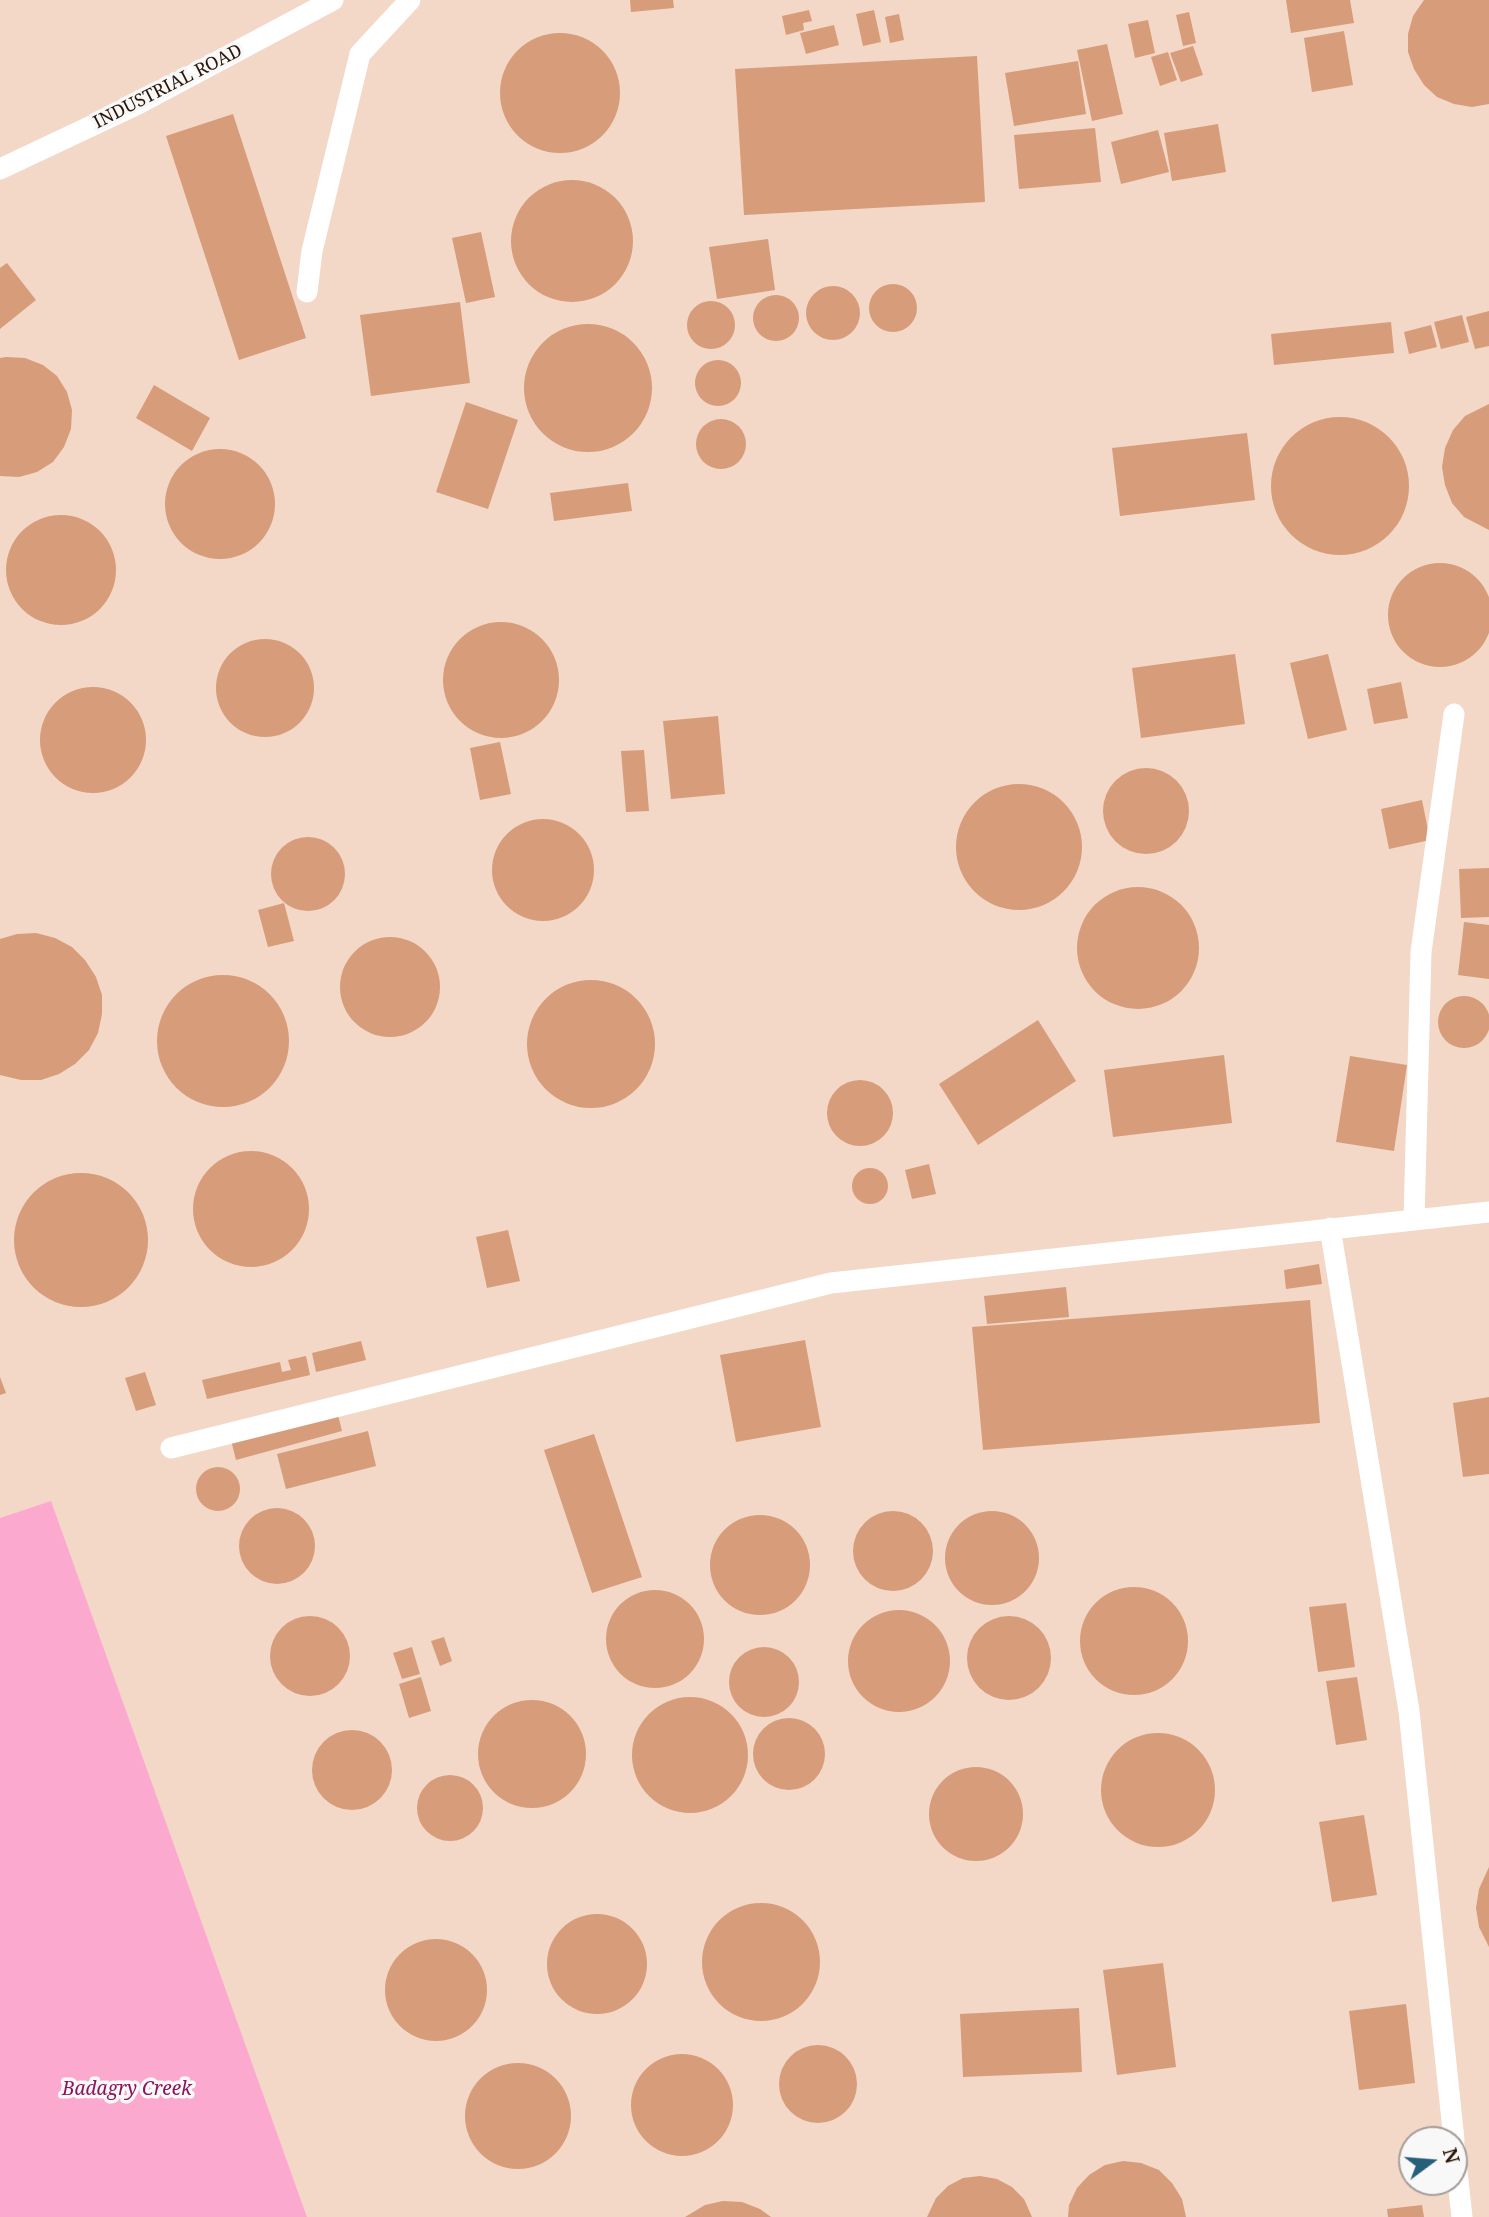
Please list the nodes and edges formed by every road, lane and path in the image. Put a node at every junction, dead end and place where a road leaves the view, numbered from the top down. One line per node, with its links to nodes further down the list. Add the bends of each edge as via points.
1 (333, 0): 3 (lane, INDUSTRIAL ROAD, via 138,104)
2 (410, 0): 4 (lane, via 360,54 312,251)
3 (0, 169)
4 (307, 292)
5 (1454, 714): 7 (lane, via 1421,952)
6 (1489, 1212): 7 (lane)
7 (1414, 1220): 8 (lane)
8 (1330, 1228): 9 (lane, via 831,1283); 10 (lane, via 1409,1711)
9 (171, 1448)
10 (1452, 2126)
11 (1460, 2196): 12 (lane)
12 (1462, 2217)

